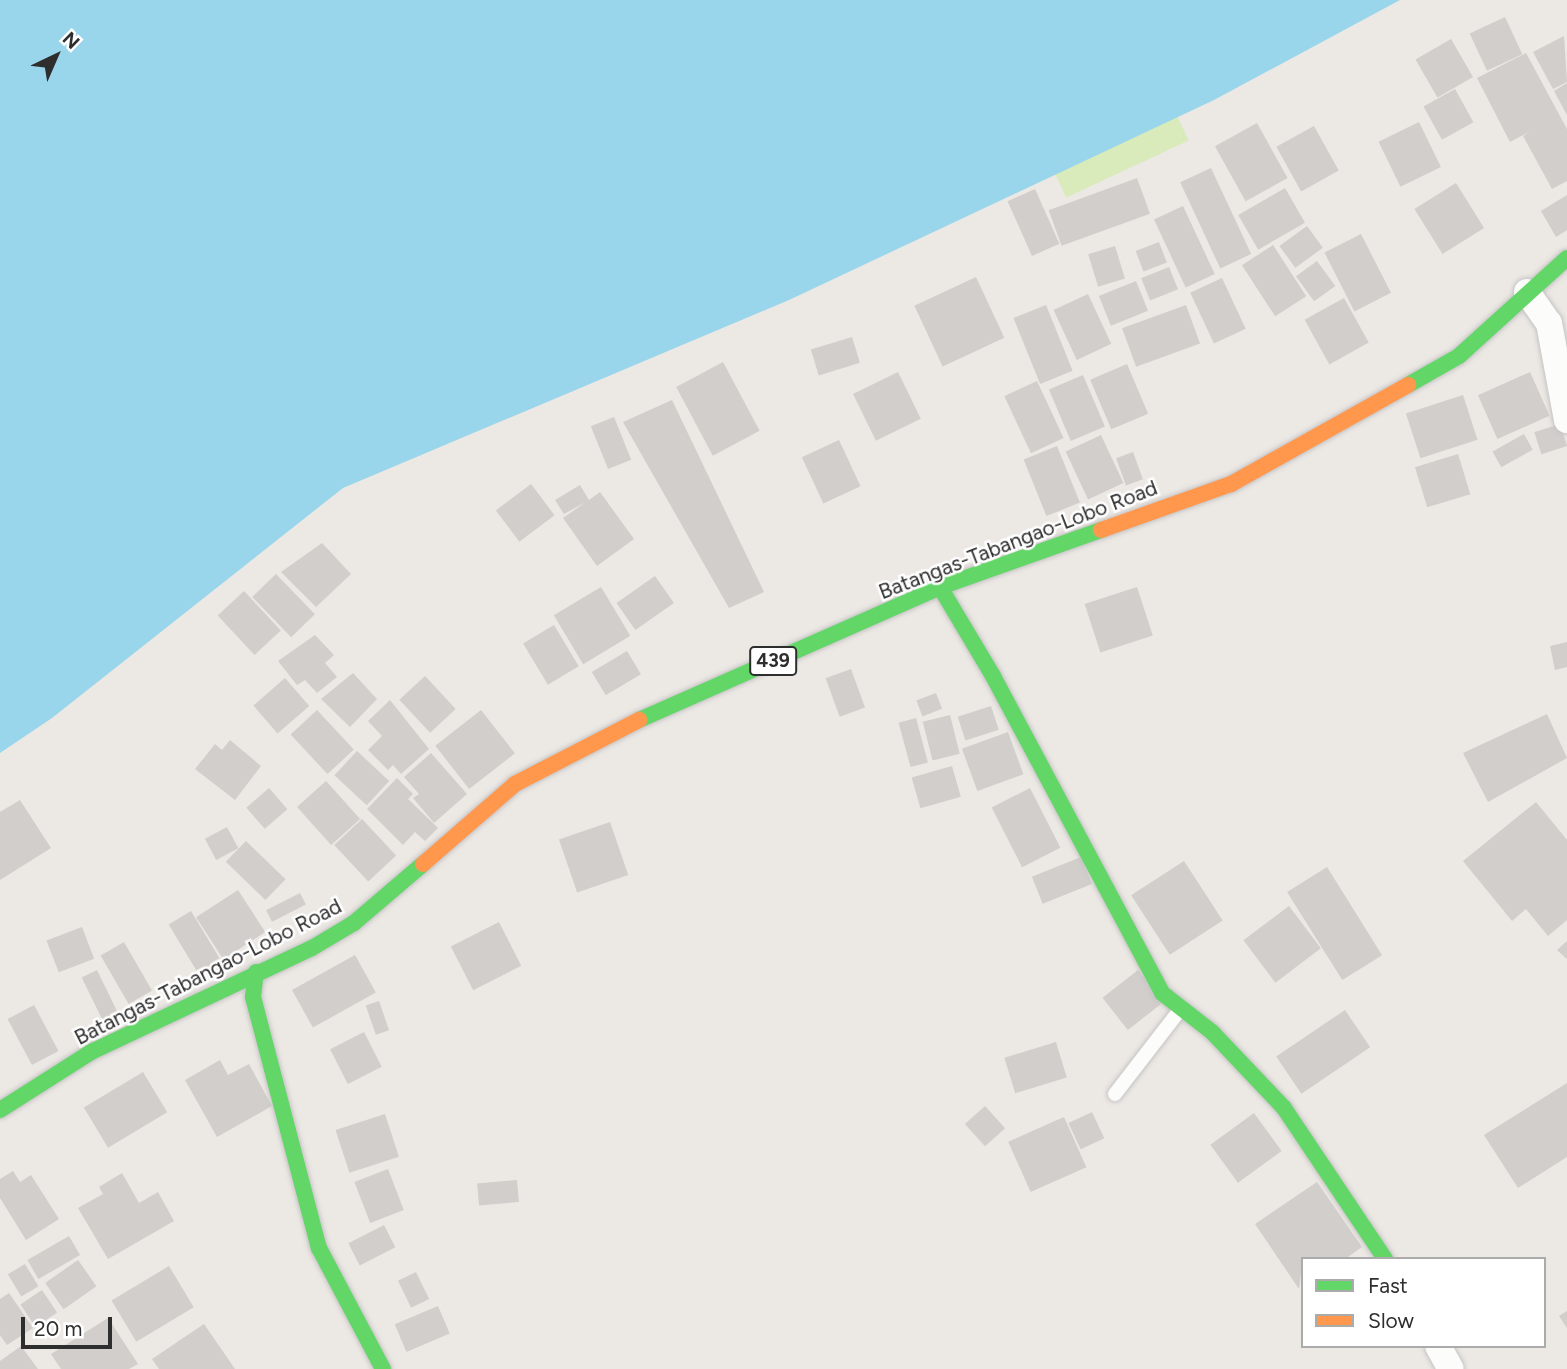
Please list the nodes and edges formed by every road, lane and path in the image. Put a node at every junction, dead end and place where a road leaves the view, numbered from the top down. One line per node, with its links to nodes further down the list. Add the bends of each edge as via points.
1 (1567, 257): 2 (main road, Batangas-Tabangao-Lobo Road / 439)
2 (1527, 292): 3 (street, via 1549,323); 4 (main road, Batangas-Tabangao-Lobo Road / 439, via 1458,356 1231,484)
3 (1567, 420)
4 (940, 587): 5 (main road, Batangas-Tabangao-Lobo Road / 439, via 605,735 514,784 354,923); 6 (main road, via 993,676 1149,971 1162,993)
5 (256, 972): 8 (main road, Batangas-Tabangao-Lobo Road / 439, via 91,1052); 11 (main road, via 253,997 319,1248)
6 (1181, 1009): 7 (lane); 9 (main road, via 1212,1032 1284,1108)
7 (1115, 1094)
8 (0, 1110)
9 (1384, 1257)
10 (1439, 1348): 12 (street)
11 (383, 1369)
12 (1451, 1369)

